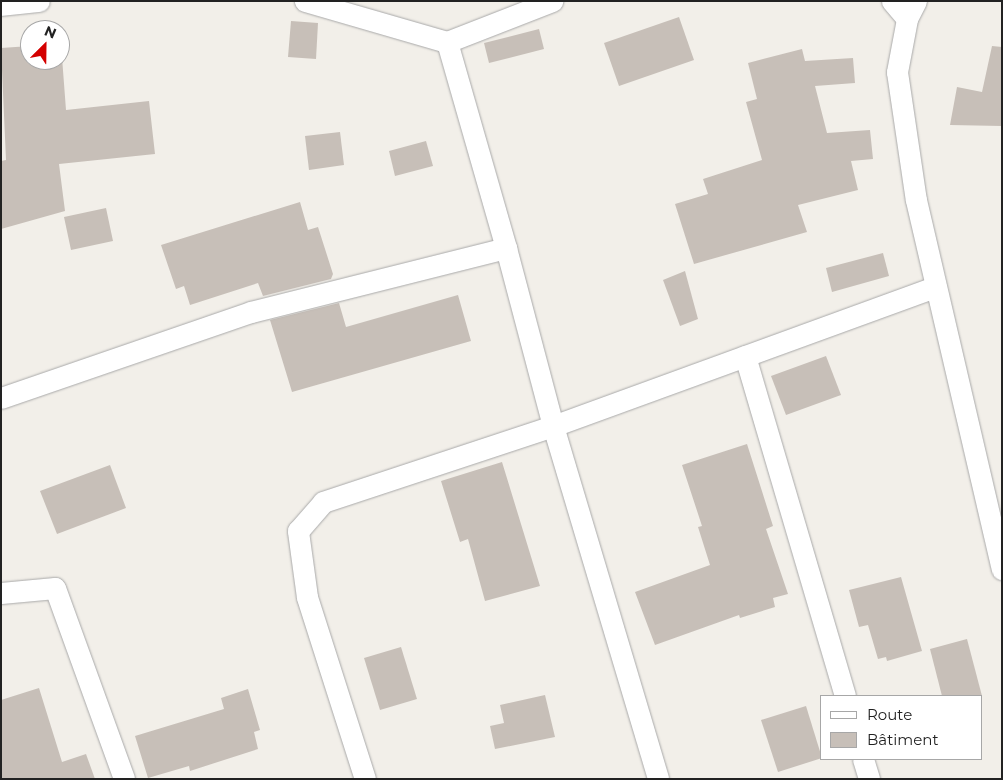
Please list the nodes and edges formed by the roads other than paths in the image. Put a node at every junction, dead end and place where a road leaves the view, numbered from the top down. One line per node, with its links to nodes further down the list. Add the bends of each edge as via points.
1 (39, 1): 5 (street)
2 (305, 1): 7 (street)
3 (552, 1): 7 (street)
4 (892, 1): 6 (street)
5 (1, 5)
6 (912, 10): 9 (street, via 897,72 916,200)
7 (447, 42): 8 (street)
8 (506, 248): 11 (street, via 251,312); 12 (street)
9 (935, 287): 10 (street); 13 (street)
10 (745, 356): 12 (street); 16 (street)
11 (1, 398)
12 (553, 426): 19 (street, via 323,502 298,531 308,597); 20 (street)
13 (999, 547): 14 (street)
14 (1002, 569)
15 (1, 592): 18 (street, via 55,588)
16 (845, 695)
17 (863, 760): 21 (street)
18 (124, 779)
19 (365, 779)
20 (658, 779)
21 (869, 779)

